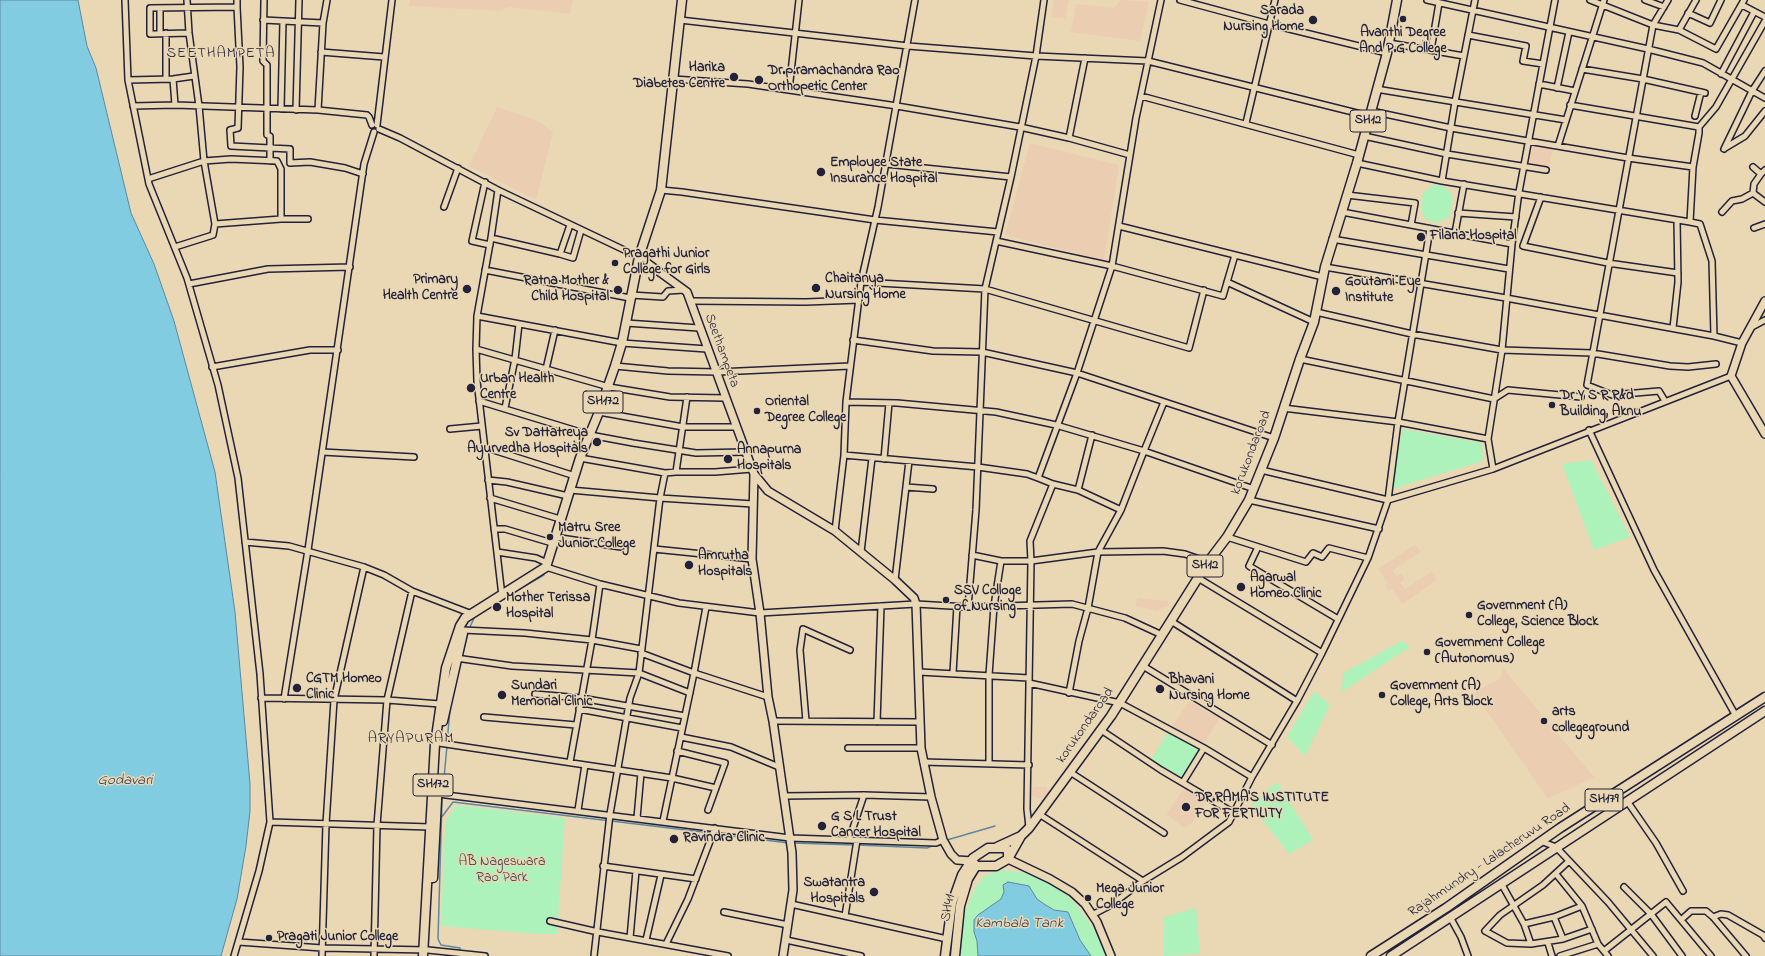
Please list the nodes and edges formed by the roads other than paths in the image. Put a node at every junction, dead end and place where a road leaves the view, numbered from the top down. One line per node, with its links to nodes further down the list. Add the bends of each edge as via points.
1 (125, 0): 73 (street)
2 (187, 0): 28 (street)
3 (237, 0): 29 (street)
4 (264, 0): 35 (street)
5 (298, 0): 38 (street)
6 (327, 0): 40 (street)
7 (392, 0): 60 (street)
8 (682, 0): 36 (main road, SH172)
9 (799, 0): 49 (street)
10 (915, 0): 53 (street)
11 (1044, 0): 58 (street)
12 (1161, 0): 62 (street)
13 (1180, 0): 41 (street)
14 (1276, 0): 41 (street)
15 (1397, 0): 52 (main road, korukondaroad / SH12)
16 (1427, 0): 26 (street)
17 (1475, 0): 31 (street)
18 (1555, 0): 43 (street)
19 (1590, 0): 24 (street)
20 (1645, 0): 27 (street)
21 (1668, 0): 27 (street)
22 (1696, 0): 33 (street)
23 (1721, 0): 33 (street, via 1710,23)
24 (1603, 2): 42 (street); 51 (street)
25 (1743, 2): 32 (street); 44 (street, via 1716,49)
26 (1439, 3): 31 (street); 55 (street)
27 (1664, 7): 42 (street)
28 (187, 8): 29 (street); 30 (street); 48 (street)
29 (237, 8): 89 (street)
30 (160, 9): 46 (street); 46 (street, via 150,8 150,34)
31 (1473, 11): 43 (street); 50 (street)
32 (1754, 12): 34 (street); 66 (street)
33 (1688, 13): 44 (street)
34 (1765, 17)
35 (264, 20): 37 (street); 90 (street, via 263,61 267,65)
36 (680, 20): 49 (street); 70 (main road, SH172)
37 (283, 21): 38 (street); 91 (street)
38 (298, 21): 40 (street); 92 (street)
39 (1765, 21): 72 (street)
40 (323, 24): 56 (street)
41 (1269, 24): 57 (street); 75 (street)
42 (1652, 25): 44 (street); 54 (street)
43 (1550, 28): 45 (street); 63 (street)
44 (1679, 30)
45 (1569, 32): 51 (street); 76 (street)
46 (160, 33): 47 (street)
47 (166, 33): 48 (street); 68 (street)
48 (189, 33): 67 (street)
49 (795, 33): 53 (street); 78 (street)
50 (1468, 35): 59 (street); 63 (street, via 1526,46 1523,61)
51 (1591, 38): 54 (street); 64 (street)
52 (1389, 43): 55 (street); 57 (main road, korukondaroad / SH12)
53 (908, 46): 58 (street); 88 (street)
54 (1648, 49): 66 (street, via 1703,63); 71 (street)
55 (1431, 50): 59 (street)
56 (321, 52): 60 (street); 93 (street)
57 (1387, 53): 77 (main road, korukondaroad / SH12)
58 (1036, 56): 61 (street); 102 (street)
59 (1464, 56): 83 (street)
60 (384, 57): 101 (street)
61 (1085, 58): 62 (street); 106 (street)
62 (1148, 61): 75 (street); 81 (street)
63 (1543, 64): 74 (street)
64 (1582, 69): 71 (street); 79 (street)
65 (1765, 71): 80 (street)
66 (1721, 74): 72 (street)
67 (194, 76): 69 (street); 87 (street)
68 (166, 79): 69 (street); 73 (street)
69 (173, 79): 84 (street)
70 (673, 79): 78 (street, via 748,84); 133 (main road, SH172)
71 (1643, 79): 97 (street); 98 (street, via 1703,93)
72 (1730, 79): 80 (street); 103 (street, via 1716,106)
73 (128, 80): 86 (street)
74 (1540, 84): 76 (street); 96 (street)
75 (1255, 87): 95 (street); 100 (street)
76 (1557, 88): 79 (street)
77 (1376, 89): 83 (street); 95 (main road, korukondaroad / SH12)
78 (789, 90): 88 (street)
79 (1575, 91): 85 (street)
80 (1752, 91): 82 (street); 94 (street, via 1724,148 1745,136)
81 (1141, 96): 100 (street); 111 (street)
82 (1765, 98)
83 (1455, 102): 96 (street); 104 (street)
84 (175, 105): 86 (street); 87 (street)
85 (1570, 105): 97 (street); 99 (street)
86 (133, 106): 128 (street)
87 (199, 106): 89 (street); 114 (street)
88 (897, 106): 102 (street); 118 (street)
89 (239, 108): 90 (street); 109 (street, via 238,128 230,130 231,146)
90 (268, 109): 91 (street); 109 (street, via 267,135 270,136)
91 (281, 109): 92 (street)
92 (296, 110): 93 (street)
93 (318, 110): 101 (street, via 367,115)
94 (1765, 111)
95 (1370, 113): 104 (street); 105 (main road, korukondaroad / SH12)
96 (1534, 115): 99 (street); 107 (street)
97 (1635, 115): 103 (street); 112 (street)
98 (1695, 116)
99 (1566, 120): 108 (street)
100 (1246, 123): 113 (street)
101 (376, 126): 122 (street); 125 (street, via 377,132 374,132)
102 (1020, 127): 106 (street); 127 (street)
103 (1698, 127): 120 (street)
104 (1451, 128): 107 (street); 110 (street)
105 (1364, 136): 110 (street); 113 (main road, korukondaroad / SH12)
106 (1068, 138): 111 (street)
107 (1529, 141): 108 (street); 119 (street)
108 (1558, 146): 112 (street)
109 (270, 148): 115 (street); 117 (street, via 290,149)
110 (1447, 154): 119 (street); 129 (street)
111 (1130, 155): 154 (street)
112 (1628, 158): 120 (street); 140 (street)
113 (1358, 159): 129 (street); 136 (main road, korukondaroad / SH12)
114 (204, 161): 115 (street); 128 (street); 150 (street)
115 (270, 161): 116 (street)
116 (277, 161): 117 (street); 145 (street, via 280,169)
117 (290, 163): 125 (street, via 310,162)
118 (886, 164): 127 (street); 147 (street)
119 (1524, 167): 123 (street); 134 (street)
120 (1693, 167): 149 (street)
121 (1753, 167): 126 (street)
122 (458, 168): 130 (street); 139 (street)
123 (1546, 170)
124 (1765, 170): 126 (street)
125 (363, 174): 172 (street)
126 (1761, 174): 135 (street, via 1754,184)
127 (1011, 177): 158 (street)
128 (148, 179): 165 (street)
129 (1442, 181): 131 (street)
130 (484, 182): 132 (street); 164 (street, via 472,241)
131 (1464, 184): 134 (street); 143 (street)
132 (498, 190): 152 (street); 160 (street)
133 (661, 190): 147 (street); 169 (main road, SH172)
134 (1519, 192): 137 (street); 144 (street)
135 (1753, 193): 138 (street); 142 (street, via 1732,201)
136 (1347, 195): 141 (main road, korukondaroad / SH12); 153 (street, via 1415,203)
137 (1542, 197): 140 (street); 170 (street, via 1523,246)
138 (1765, 202)
139 (444, 207)
140 (1618, 211): 148 (street); 170 (street)
141 (1342, 212): 153 (street); 161 (main road, korukondaroad / SH12)
142 (1722, 212)
143 (1458, 213): 144 (street); 159 (street)
144 (1516, 217): 163 (street)
145 (281, 219): 146 (street); 150 (street)
146 (308, 220)
147 (875, 220): 158 (street); 178 (street)
148 (1677, 220): 149 (street); 176 (street)
149 (1690, 222): 203 (street, via 1700,224 1712,261)
150 (215, 224): 165 (street, via 213,235)
151 (1765, 224): 155 (street)
152 (570, 225): 157 (street); 166 (street)
153 (1412, 225): 156 (street)
154 (1119, 226): 167 (street); 171 (street)
155 (1754, 228)
156 (1430, 229): 159 (street); 168 (street)
157 (581, 230): 166 (street, via 573,258); 169 (street)
158 (998, 232): 162 (street)
159 (1455, 233): 163 (street)
160 (491, 238): 164 (street); 166 (street)
161 (1332, 239): 168 (street); 173 (main road, korukondaroad / SH12)
162 (996, 241): 171 (street); 182 (street)
163 (1512, 244): 174 (street)
164 (490, 245): 175 (street)
165 (175, 247): 181 (street)
166 (560, 254)
167 (1235, 255): 177 (street); 179 (street)
168 (1425, 255): 174 (street); 180 (street)
169 (639, 257): 183 (street, Seethampeta); 185 (main road, SH172)
170 (1608, 263): 176 (street); 192 (street)
171 (1112, 266): 184 (street); 193 (street)
172 (350, 267): 181 (street, via 268,269); 209 (street)
173 (1325, 267): 177 (main road, korukondaroad / SH12); 180 (street)
174 (1509, 269): 186 (street)
175 (485, 270): 185 (street); 191 (street)
176 (1678, 273): 199 (street)
177 (1323, 277): 190 (main road, korukondaroad / SH12)
178 (861, 282): 182 (street); 187 (street)
179 (1227, 282): 184 (street, via 1223,296); 195 (street)
180 (1420, 283): 186 (street); 202 (street)
181 (188, 284): 216 (street)
182 (985, 289): 193 (street); 211 (street)
183 (685, 290): 185 (street, via 668,291 663,296); 188 (street, Seethampeta)
184 (1204, 290): 193 (street, via 1189,348)
185 (631, 296): 196 (main road, SH172)
186 (1506, 298): 192 (street); 210 (street)
187 (859, 300): 188 (street); 204 (street)
188 (690, 301): 198 (street, Seethampeta)
189 (1765, 301): 200 (street)
190 (1316, 312): 195 (main road, korukondaroad / SH12); 202 (street)
191 (476, 316): 197 (street); 207 (street)
192 (1598, 316): 199 (street); 212 (street)
193 (1094, 320): 221 (street)
194 (1765, 320): 200 (street)
195 (1314, 322): 214 (main road, korukondaroad / SH12)
196 (626, 323): 198 (street); 205 (main road, SH172)
197 (519, 324): 201 (street); 213 (street)
198 (699, 328): 208 (street, Seethampeta)
199 (1672, 328): 203 (street)
200 (1749, 328): 206 (street)
201 (555, 330): 205 (street); 219 (street)
202 (1412, 334): 210 (street); 223 (street)
203 (1714, 336): 206 (street)
204 (853, 340): 211 (street, via 933,351); 218 (street)
205 (622, 343): 208 (street); 217 (main road, SH172)
206 (1742, 343): 222 (street)
207 (476, 349): 213 (street); 229 (street)
208 (707, 349): 220 (street, Seethampeta)
209 (338, 350): 216 (street, via 310,350); 253 (street)
210 (1502, 350): 212 (street); 228 (street)
211 (982, 352): 221 (street); 236 (street)
212 (1592, 353): 215 (street, via 1670,366); 230 (street, via 1587,385 1612,395 1659,391)
213 (515, 359): 219 (street); 234 (street)
214 (1300, 359): 223 (street); 235 (main road, korukondaroad / SH12)
215 (1716, 364)
216 (212, 366): 288 (street, via 238,478)
217 (616, 366): 220 (street); 224 (main road, SH172)
218 (850, 366): 220 (street); 231 (street)
219 (546, 369): 224 (street)
220 (718, 372): 227 (street, Seethampeta)
221 (1077, 373): 232 (street); 239 (street)
222 (1731, 376): 230 (street); 245 (street)
223 (1405, 380): 228 (street); 238 (street)
224 (609, 387): 225 (street, via 670,397); 237 (main road, SH172)
225 (687, 397): 227 (street); 241 (street)
226 (1581, 397): 228 (street, via 1508,390)
227 (725, 398): 242 (street, Seethampeta)
228 (1494, 400): 249 (street)
229 (480, 401): 234 (street); 240 (street)
230 (1664, 401): 244 (street)
231 (846, 402): 233 (street); 255 (street)
232 (1164, 402): 248 (street); 252 (street)
233 (889, 403): 236 (street); 259 (street)
234 (505, 408): 246 (street)
235 (1283, 408): 238 (street); 248 (main road, korukondaroad / SH12)
236 (980, 411): 239 (street); 261 (street)
237 (599, 412): 241 (street); 246 (main road, SH172)
238 (1398, 422): 249 (street); 279 (street)
239 (1056, 425): 247 (street); 268 (street)
240 (482, 426): 243 (street); 250 (street)
241 (683, 427): 242 (street); 251 (street)
242 (736, 427): 254 (street, Seethampeta)
243 (450, 429)
244 (1589, 430): 262 (street); 354 (street, via 1654,570)
245 (1765, 434)
246 (590, 435): 251 (street); 257 (main road, SH172)
247 (1092, 435): 252 (street); 274 (street)
248 (1274, 438): 263 (main road, korukondaroad / SH12)
249 (1488, 439): 262 (street)
250 (484, 448): 267 (street); 269 (street)
251 (680, 450): 254 (street, via 696,453); 265 (street)
252 (1144, 451): 273 (street); 281 (street)
253 (322, 452): 256 (street); 292 (street)
254 (745, 452): 264 (street, Seethampeta)
255 (844, 455): 258 (street); 285 (street)
256 (414, 457)
257 (580, 458): 266 (street); 267 (main road, SH172)
258 (872, 458): 259 (street); 294 (street)
259 (884, 459): 260 (street)
260 (909, 461): 261 (street); 271 (street)
261 (978, 467): 268 (street); 296 (street)
262 (1493, 469): 279 (street)
263 (1261, 470): 273 (main road, korukondaroad / SH12); 279 (street)
264 (753, 471): 265 (street); 280 (street); 285 (street, via 768,491)
265 (676, 472): 266 (street)
266 (665, 473): 277 (street)
267 (575, 476): 275 (main road, SH172)
268 (1038, 478): 270 (street)
269 (488, 480): 275 (street); 276 (street)
270 (1053, 484): 274 (street); 299 (street, via 1030,541)
271 (906, 487): 272 (street); 305 (street)
272 (933, 489)
273 (1254, 489): 278 (main road, korukondaroad / SH12)
274 (1078, 490): 281 (street)
275 (569, 493): 277 (street); 282 (main road, SH172)
276 (490, 498): 282 (street); 283 (street)
277 (660, 498): 280 (street); 291 (street)
278 (1250, 500): 284 (street); 286 (main road, korukondaroad / SH12)
279 (1388, 500): 284 (street)
280 (753, 504): 297 (street)
281 (1122, 510): 295 (street)
282 (560, 519): 287 (main road, SH172)
283 (494, 528): 287 (street, via 505,528); 293 (street)
284 (1379, 529): 298 (street)
285 (835, 531): 294 (street)
286 (1227, 537): 290 (street); 301 (main road, korukondaroad / SH12)
287 (553, 540): 289 (street); 302 (main road, SH172)
288 (245, 542): 292 (street); 342 (street)
289 (621, 547)
290 (1258, 547): 298 (street, via 1306,562 1313,553 1322,557 1329,548); 320 (street, via 1249,566)
291 (654, 549): 297 (street); 309 (street)
292 (308, 550): 303 (street); 344 (street)
293 (496, 552): 302 (street, via 536,558); 308 (street)
294 (861, 552): 305 (street)
295 (1098, 552): 299 (street); 301 (street, via 1163,551 1185,554); 317 (street)
296 (972, 555): 300 (street); 316 (street)
297 (752, 558): 318 (street)
298 (1368, 558): 320 (street)
299 (1031, 560): 300 (street); 311 (street)
300 (1001, 561): 315 (street)
301 (1208, 562): 304 (main road, korukondaroad / SH12)
302 (547, 565): 306 (street); 308 (main road)
303 (364, 567): 307 (street); 345 (street)
304 (1198, 578): 321 (main road, korukondaroad / SH12); 327 (street)
305 (895, 580): 310 (street, via 914,598)
306 (600, 584): 309 (street); 324 (street)
307 (412, 591): 319 (street); 346 (street)
308 (502, 596): 319 (main road)
309 (648, 596): 312 (street); 326 (street)
310 (916, 604): 313 (street); 314 (street); 331 (street)
311 (1030, 605): 315 (street); 317 (street, via 1072,604); 336 (street)
312 (706, 606): 318 (street); 333 (street)
313 (881, 606): 318 (street); 359 (street)
314 (957, 606): 316 (street); 334 (street)
315 (994, 606): 316 (street); 335 (street)
316 (968, 607)
317 (1088, 608): 323 (street, via 1125,618); 337 (street)
318 (760, 613): 340 (street)
319 (469, 616): 322 (main road, SH172); 349 (main road, SH172, via 460,626 446,668)
320 (1338, 619): 327 (street)
321 (1171, 621): 323 (main road, korukondaroad / SH12); 347 (street)
322 (463, 630): 324 (street); 328 (main road, SH172)
323 (1162, 635): 329 (main road, korukondaroad / SH12)
324 (592, 640): 326 (street); 330 (street)
325 (850, 650): 358 (street, via 802,629 800,650)
326 (641, 651): 332 (street); 333 (street)
327 (1322, 653): 347 (street)
328 (456, 658): 330 (street, via 512,666); 365 (main road, SH172)
329 (1143, 666): 348 (main road, korukondaroad / SH12); 366 (street)
330 (586, 669): 332 (street); 343 (street)
331 (919, 672): 334 (street); 360 (street)
332 (639, 673): 338 (street); 350 (street)
333 (694, 673): 338 (street); 340 (street)
334 (953, 673): 335 (street)
335 (990, 675): 336 (street); 373 (street)
336 (1029, 681): 337 (street); 375 (street)
337 (1068, 692): 348 (street)
338 (690, 693): 353 (street)
339 (535, 694): 343 (street)
340 (768, 697): 357 (street)
341 (1765, 697): 354 (main road, Rajahmundry - Lalacheruvu Road / SH179)
342 (261, 698): 344 (street); 396 (street)
343 (581, 698): 350 (street); 351 (street)
344 (284, 699): 345 (street)
345 (334, 700): 346 (street); 397 (street)
346 (387, 700): 349 (street); 398 (street)
347 (1297, 701): 366 (street)
348 (1120, 703): 363 (main road, korukondaroad / SH12); 369 (street)
349 (440, 704): 399 (main road, SH172)
350 (629, 706): 353 (street); 356 (street)
351 (579, 709): 356 (street); 361 (street)
352 (1765, 711): 388 (main road, SH179)
353 (685, 716): 362 (street)
354 (1736, 716): 408 (main road, Rajahmundry - Lalacheruvu Road / SH179, via 1560,828)
355 (484, 717): 361 (street)
356 (627, 717): 362 (street); 377 (street)
357 (773, 721): 358 (street); 376 (street)
358 (806, 721): 359 (street)
359 (877, 722): 360 (street)
360 (919, 722): 368 (street)
361 (576, 725): 371 (street)
362 (682, 728): 364 (street)
363 (1101, 730): 378 (main road, korukondaroad / SH12); 382 (street)
364 (681, 737): 370 (street); 376 (street, via 731,747)
365 (439, 742): 371 (street); 384 (main road, SH172)
366 (1272, 745): 380 (street)
367 (848, 748): 368 (street)
368 (921, 748): 372 (street)
369 (1204, 748): 380 (street); 382 (street)
370 (677, 751): 381 (street); 383 (street, via 725,763)
371 (570, 762): 374 (street)
372 (923, 762): 373 (street); 387 (street)
373 (989, 764): 375 (street)
374 (585, 765): 377 (street); 389 (street)
375 (1029, 765): 401 (street)
376 (779, 767): 386 (street)
377 (618, 770): 379 (street); 392 (street)
378 (1070, 772): 393 (main road, korukondaroad / SH12); 402 (street)
379 (641, 773): 381 (street); 394 (street)
380 (1252, 777): 391 (street)
381 (672, 778): 383 (street); 395 (street)
382 (1183, 782): 391 (street)
383 (716, 788): 390 (street)
384 (438, 794): 389 (street); 454 (main road, SH172)
385 (864, 795): 386 (street); 387 (street); 405 (street)
386 (783, 796): 404 (street)
387 (931, 797): 407 (street)
388 (1627, 801): 410 (main road, SH179); 422 (street, via 1656,843)
389 (578, 810): 392 (street)
390 (708, 810)
391 (1234, 813): 419 (street, via 1229,822 1182,857)
392 (610, 814): 394 (street); 414 (street)
393 (1039, 814): 401 (main road, korukondaroad / SH12); 419 (street)
394 (637, 818): 395 (street)
395 (663, 821): 400 (street)
396 (270, 822): 397 (street); 446 (street, via 265,850)
397 (326, 824): 398 (street); 451 (street)
398 (377, 825): 399 (street); 452 (street)
399 (430, 827): 454 (main road, SH172)
400 (715, 828): 404 (street); 418 (street)
401 (1029, 828): 403 (main road, korukondaroad / SH12)
402 (1164, 833)
403 (1021, 836): 409 (main road, korukondaroad / SH12); 411 (main road, SH12)
404 (790, 838): 405 (street); 423 (street)
405 (849, 840): 406 (street)
406 (857, 840): 407 (street, via 936,843); 429 (street)
407 (944, 841): 413 (street, via 957,860)
408 (1543, 842): 410 (street); 468 (main road, Rajahmundry - Lalacheruvu Road / SH179)
409 (997, 847): 411 (main road, via 1006,848); 413 (main road, korukondaroad / SH12, via 980,852)
410 (1556, 847): 412 (street); 420 (main road, SH179)
411 (1008, 859): 413 (main road, via 996,866); 428 (street, via 1072,892)
412 (1569, 860): 416 (street); 438 (street)
413 (974, 864): 442 (main road, via 962,875 952,903); 466 (main road, SH41 / SH12, via 960,906)
414 (603, 866): 415 (street); 439 (street)
415 (636, 871): 417 (street); 441 (street)
416 (1556, 874): 424 (street); 425 (street)
417 (661, 875): 418 (street); 443 (street)
418 (696, 879): 448 (street)
419 (1143, 881): 428 (street, via 1111,905)
420 (1501, 883): 424 (street); 430 (main road)
421 (1624, 887): 427 (street)
422 (1683, 891)
423 (792, 904): 429 (street); 436 (street)
424 (1514, 905): 435 (street); 449 (street, via 1485,931 1507,943)
425 (1582, 906): 431 (street); 437 (street)
426 (724, 912): 436 (street)
427 (1651, 914): 433 (street, via 1666,902); 438 (street); 475 (street)
428 (1092, 915): 467 (street, via 1098,922)
429 (845, 916): 442 (street)
430 (1450, 917): 469 (main road); 470 (street)
431 (1554, 917): 435 (street); 445 (street)
432 (1714, 917): 433 (street, via 1706,911 1698,910 1691,911); 440 (street, via 1728,915); 477 (street)
433 (1682, 919): 476 (street)
434 (550, 921): 439 (street)
435 (1524, 924): 449 (street)
436 (788, 925): 444 (street)
437 (1592, 929): 445 (street); 450 (street)
438 (1631, 931): 453 (street); 474 (street)
439 (598, 932): 441 (street); 461 (street)
440 (1764, 936)
441 (630, 938): 443 (street)
442 (947, 939): 465 (main road)
443 (646, 940): 448 (street)
444 (786, 940): 463 (street); 464 (street)
445 (1563, 940): 447 (street)
446 (239, 942): 451 (street); 456 (street)
447 (1548, 943): 449 (street); 471 (street)
448 (666, 944): 462 (street)
449 (1531, 944)
450 (1598, 944): 453 (street); 472 (street)
451 (322, 948): 452 (street); 457 (street)
452 (373, 948): 454 (street); 458 (street)
453 (1604, 951): 473 (street)
454 (425, 953): 455 (street)
455 (456, 955): 459 (street)
456 (234, 956)
457 (322, 956)
458 (374, 956)
459 (474, 956): 460 (street)
460 (485, 956)
461 (594, 956)
462 (728, 956)
463 (783, 956)
464 (861, 956)
465 (945, 956)
466 (955, 956)
467 (1111, 956)
468 (1371, 956)
469 (1392, 956)
470 (1468, 956)
471 (1552, 956)
472 (1560, 956)
473 (1608, 956)
474 (1653, 956)
475 (1682, 956)
476 (1711, 956)
477 (1746, 956)

